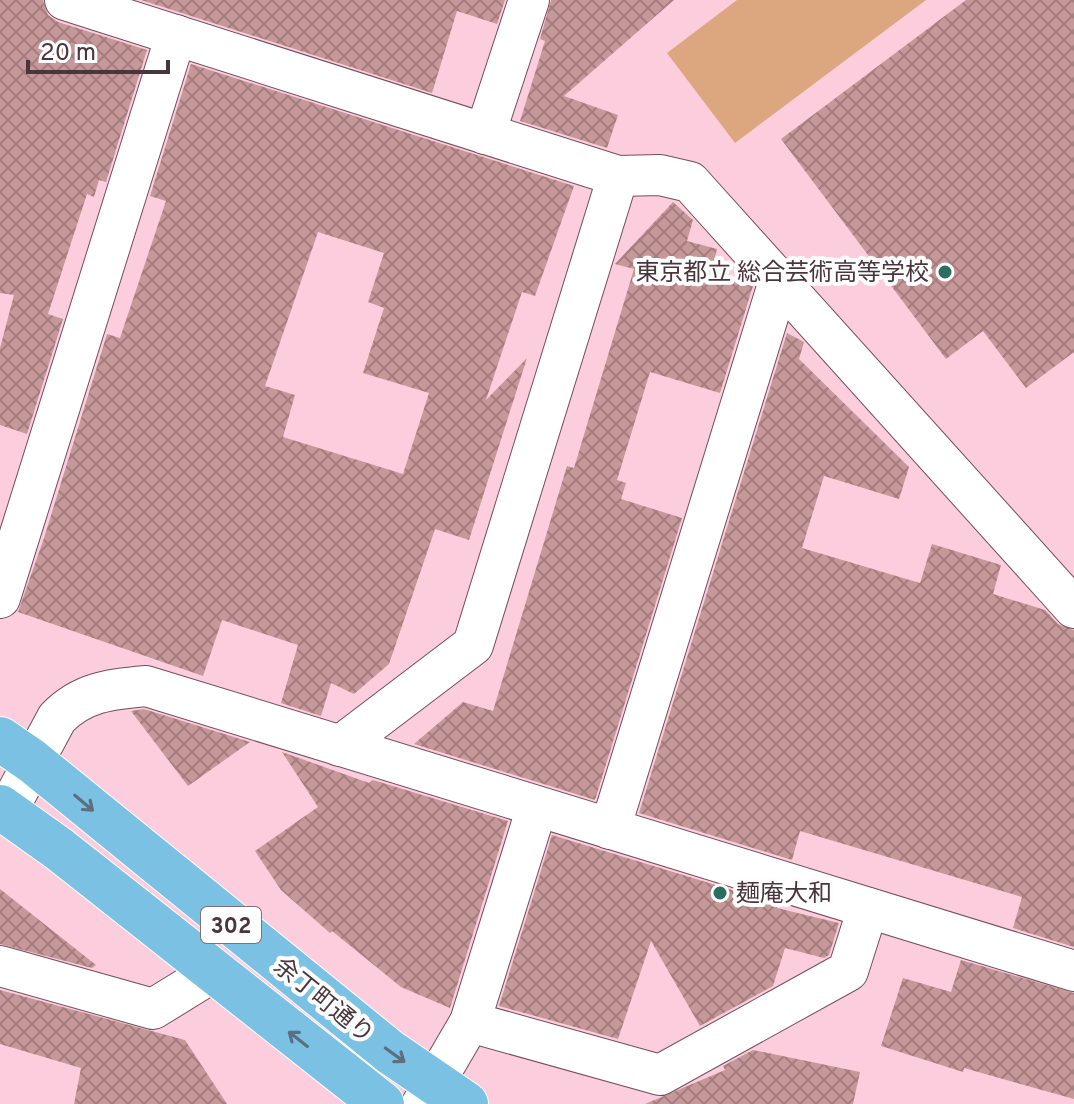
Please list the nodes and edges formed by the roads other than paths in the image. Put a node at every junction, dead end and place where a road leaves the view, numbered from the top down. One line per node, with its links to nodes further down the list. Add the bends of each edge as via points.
1 (65, 0): 3 (street)
2 (529, 0): 4 (street)
3 (176, 35): 4 (street); 7 (street)
4 (485, 134): 5 (street)
5 (618, 176): 6 (street, via 660,175 690,182); 9 (street, via 473,645)
6 (779, 281): 8 (street); 13 (street)
7 (0, 598)
8 (1074, 608)
9 (340, 746): 10 (street, via 146,686 102,689 68,706); 11 (street)
10 (16, 750): 12 (street); 19 (main road, 余丁町通り / 302, one-way to 19)
11 (537, 807): 13 (street); 18 (street)
12 (3, 809): 17 (main road, 余丁町通り / 302)
13 (610, 829): 14 (street)
14 (868, 908): 16 (street); 18 (street, via 848,971 660,1075)
15 (0, 966): 17 (street, via 153,1009)
16 (1074, 971)
17 (213, 972): 20 (main road, 余丁町通り / 302, one-way to 17)
18 (470, 1022): 19 (street)
19 (441, 1097)
20 (382, 1104)

